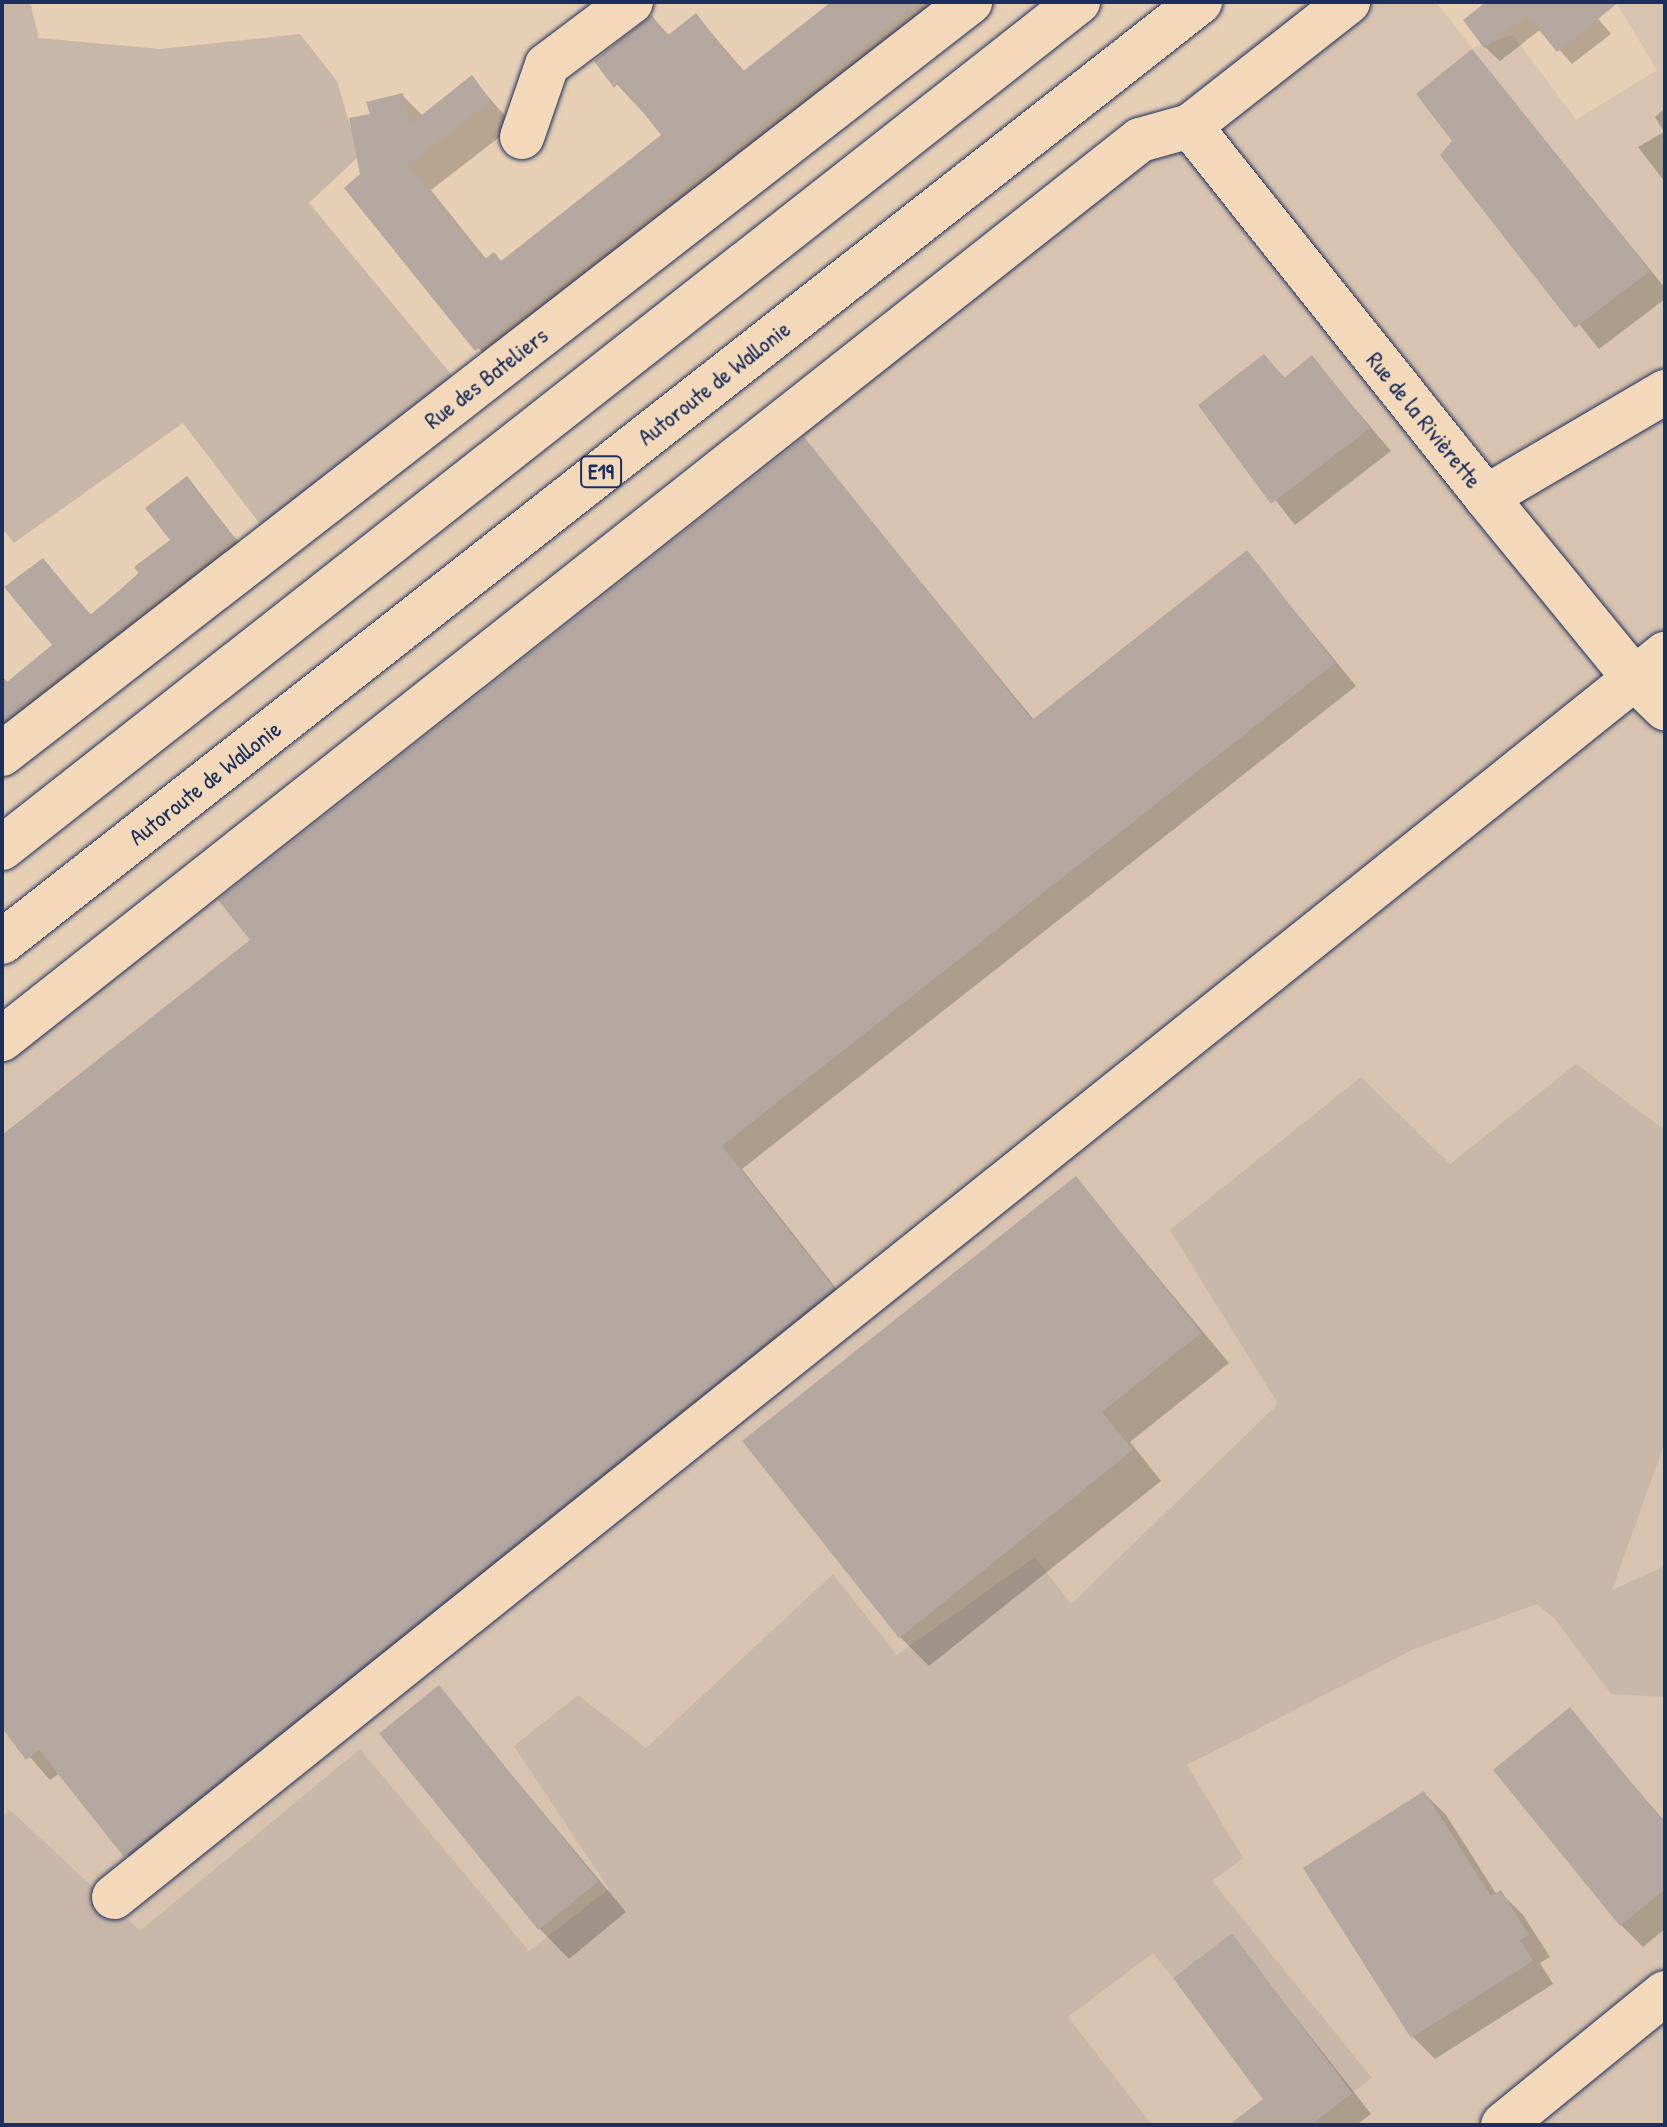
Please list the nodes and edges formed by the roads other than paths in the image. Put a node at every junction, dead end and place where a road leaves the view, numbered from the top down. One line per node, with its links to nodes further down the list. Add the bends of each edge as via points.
1 (631, 2): 7 (main road, via 547,65)
2 (970, 2): 11 (main road, Rue des Bateliers)
3 (1078, 2): 12 (main road)
4 (1200, 2): 13 (main road, Autoroute de Wallonie / E19)
5 (1348, 2): 6 (main road)
6 (1190, 126): 9 (main road, Rue de la Rivièrette); 14 (main road, via 1140,140)
7 (522, 137)
8 (1665, 392): 9 (main road)
9 (1486, 497): 10 (main road, Rue de la Rivièrette)
10 (1655, 680): 15 (main road)
11 (2, 754)
12 (2, 848)
13 (2, 942)
14 (2, 1039)
15 (114, 1897)
16 (1665, 1993): 17 (main road)
17 (1503, 2125)

